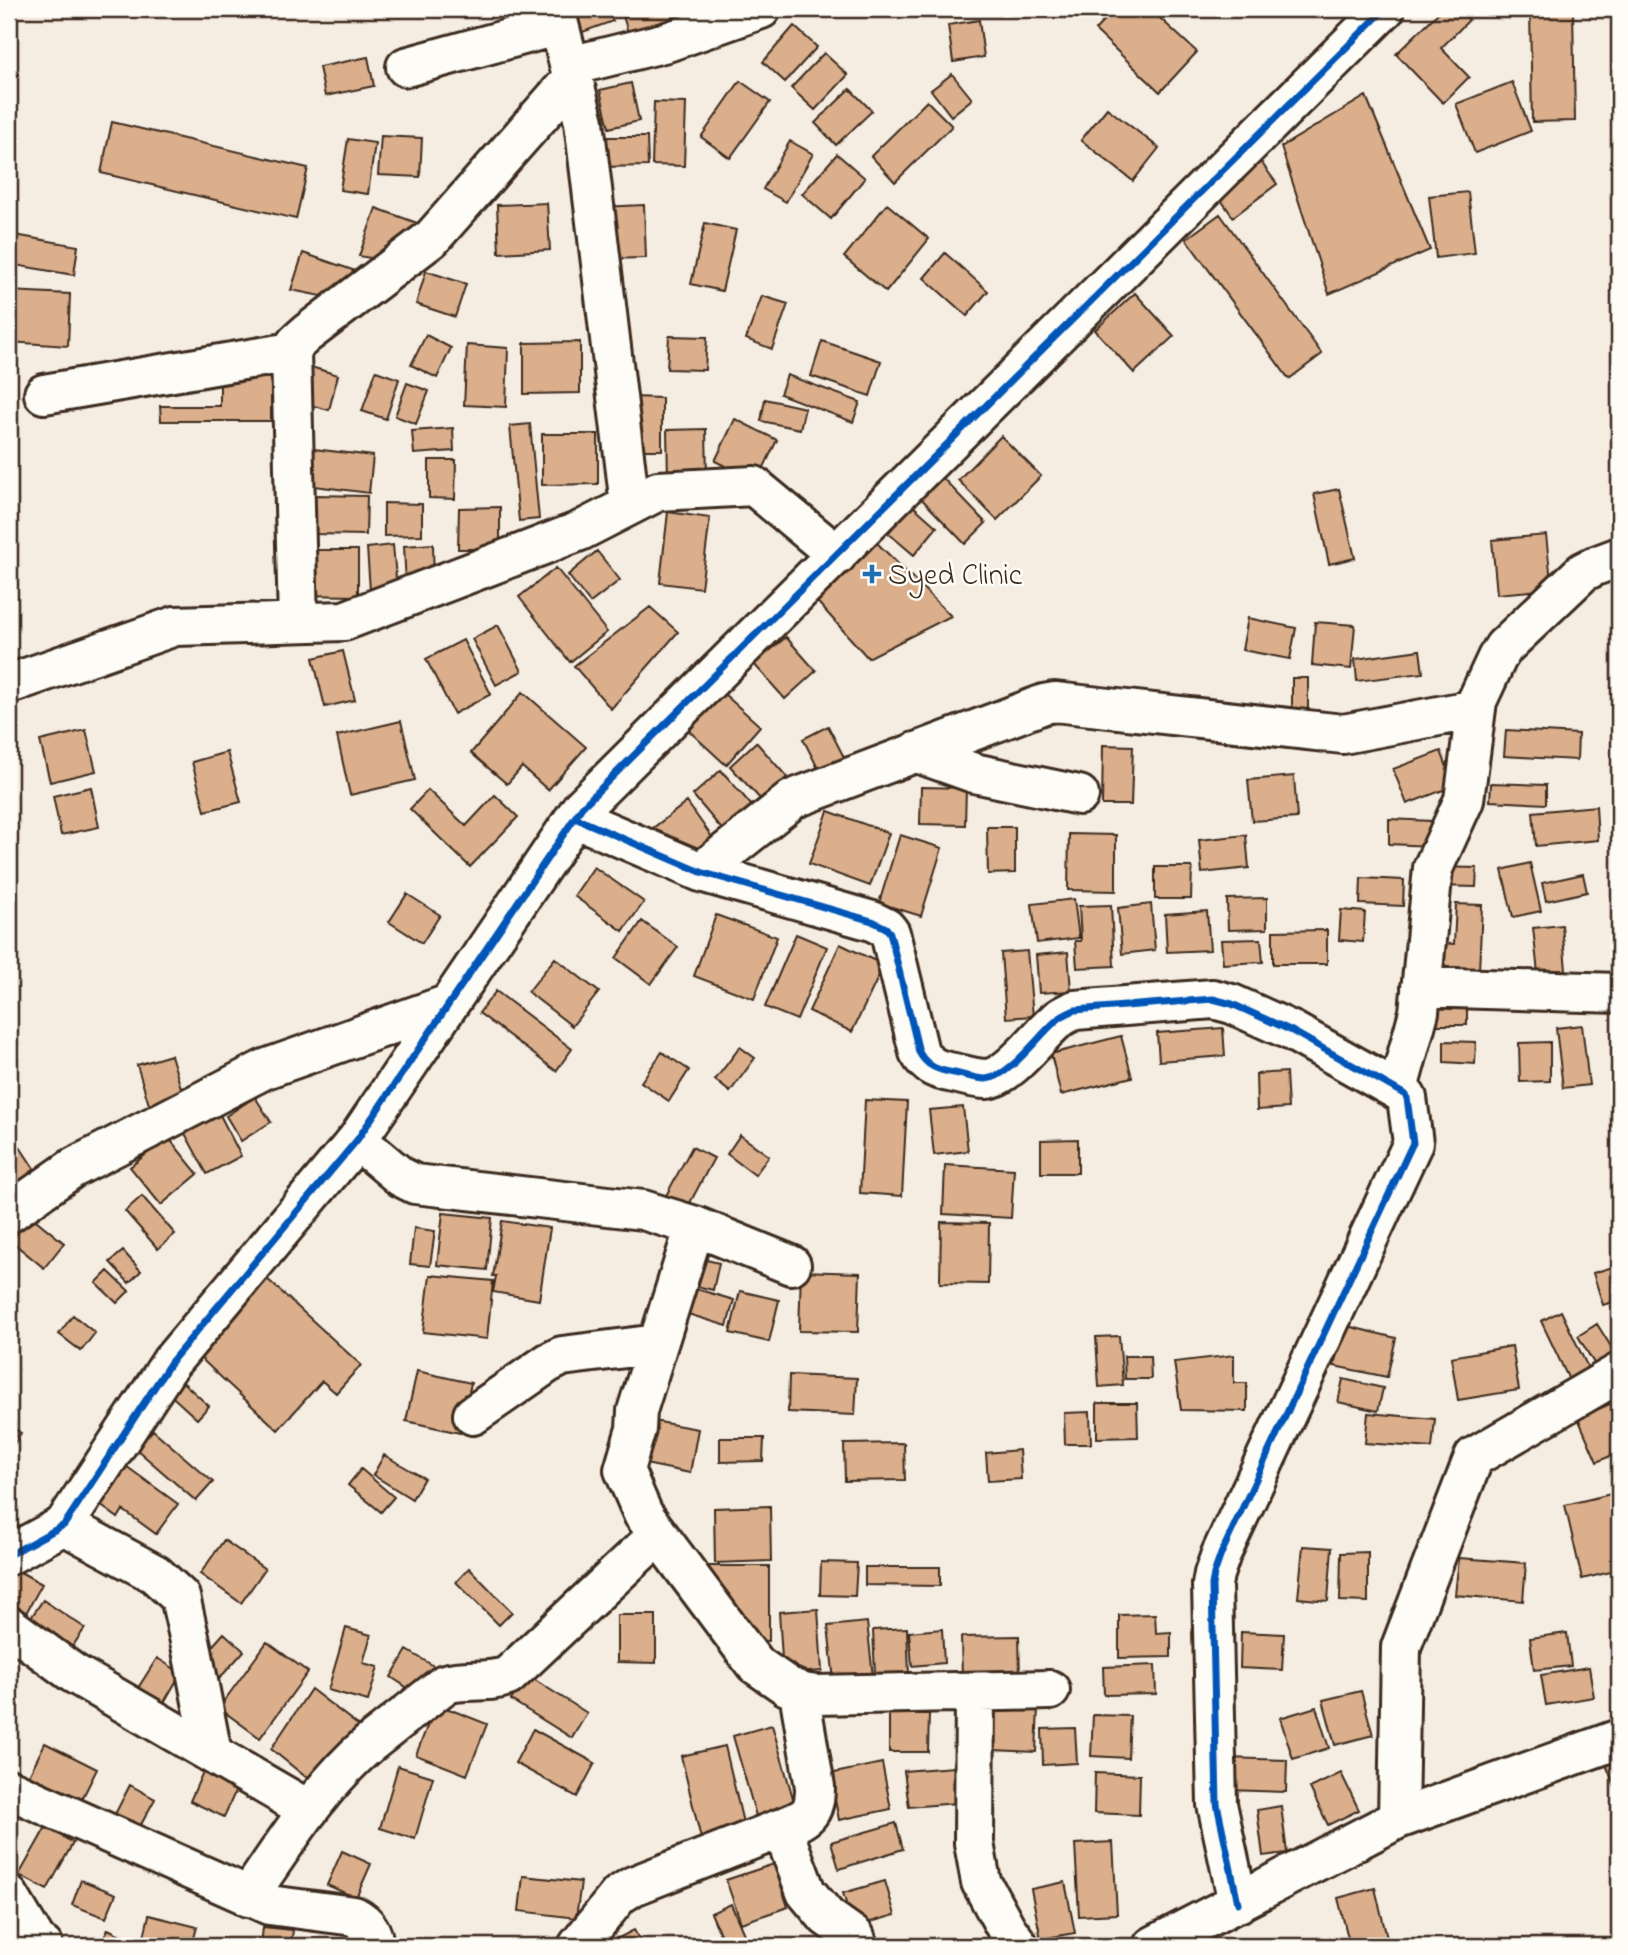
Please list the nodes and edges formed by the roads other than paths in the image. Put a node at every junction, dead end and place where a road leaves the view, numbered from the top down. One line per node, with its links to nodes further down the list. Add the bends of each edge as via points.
1 (761, 9): 5 (street)
2 (1385, 9): 9 (street)
3 (557, 17): 4 (street); 5 (street)
4 (406, 67)
5 (571, 72): 6 (street, via 432,238 306,334); 8 (street, via 586,138)
6 (291, 352): 7 (street); 11 (street)
7 (44, 394)
8 (630, 505): 9 (street, via 659,491 754,486); 11 (street, via 580,531 344,621)
9 (837, 555): 16 (street)
10 (1619, 557): 13 (street, via 1583,572 1504,647)
11 (298, 622): 12 (street, via 175,626)
12 (9, 684)
13 (1476, 709): 14 (street, via 1343,734 1055,702); 18 (street, via 1464,800 1433,868)
14 (915, 752): 15 (street, via 974,773); 17 (street, via 793,799)
15 (1079, 795)
16 (575, 818): 17 (street); 20 (street)
17 (701, 873): 21 (street, via 872,920 886,928 919,1052 940,1071 994,1077 1074,1010 1213,999 1292,1031)
18 (1421, 987): 19 (street); 21 (street)
19 (1619, 993)
20 (449, 1004): 22 (street); 23 (street, via 265,1069 74,1168)
21 (1402, 1094): 44 (street, via 1413,1143 1214,1574 1217,1804)
22 (357, 1140): 24 (street, via 415,1184 632,1208); 29 (street, via 171,1362)
23 (9, 1213)
24 (695, 1226): 25 (street); 26 (street)
25 (791, 1265)
26 (658, 1344): 28 (street, via 562,1356); 30 (street, via 624,1470 643,1514)
27 (1619, 1373): 40 (street, via 1474,1457 1402,1647)
28 (473, 1415)
29 (64, 1525): 31 (street); 37 (street, via 155,1574 180,1597)
30 (658, 1535): 33 (street); 39 (street, via 508,1676 444,1684 359,1752)
31 (9, 1555)
32 (9, 1626): 37 (street, via 74,1673)
33 (782, 1682): 35 (street, via 816,1696); 41 (street, via 815,1787 810,1813)
34 (1050, 1690): 35 (street)
35 (975, 1692): 49 (street, via 974,1843 981,1882)
36 (1619, 1739): 40 (street)
37 (212, 1753): 39 (street)
38 (9, 1789): 43 (street)
39 (309, 1810): 43 (street)
40 (1398, 1819): 44 (street)
41 (782, 1828): 47 (street, via 633,1886 619,1895); 48 (street, via 806,1892 827,1917 855,1937)
42 (9, 1896): 45 (street)
43 (248, 1897): 46 (street, via 269,1905 354,1916 371,1931)
44 (1238, 1902): 50 (street)
45 (43, 1946)
46 (374, 1946)
47 (578, 1946)
48 (858, 1946)
49 (1019, 1946)
50 (1153, 1946)

